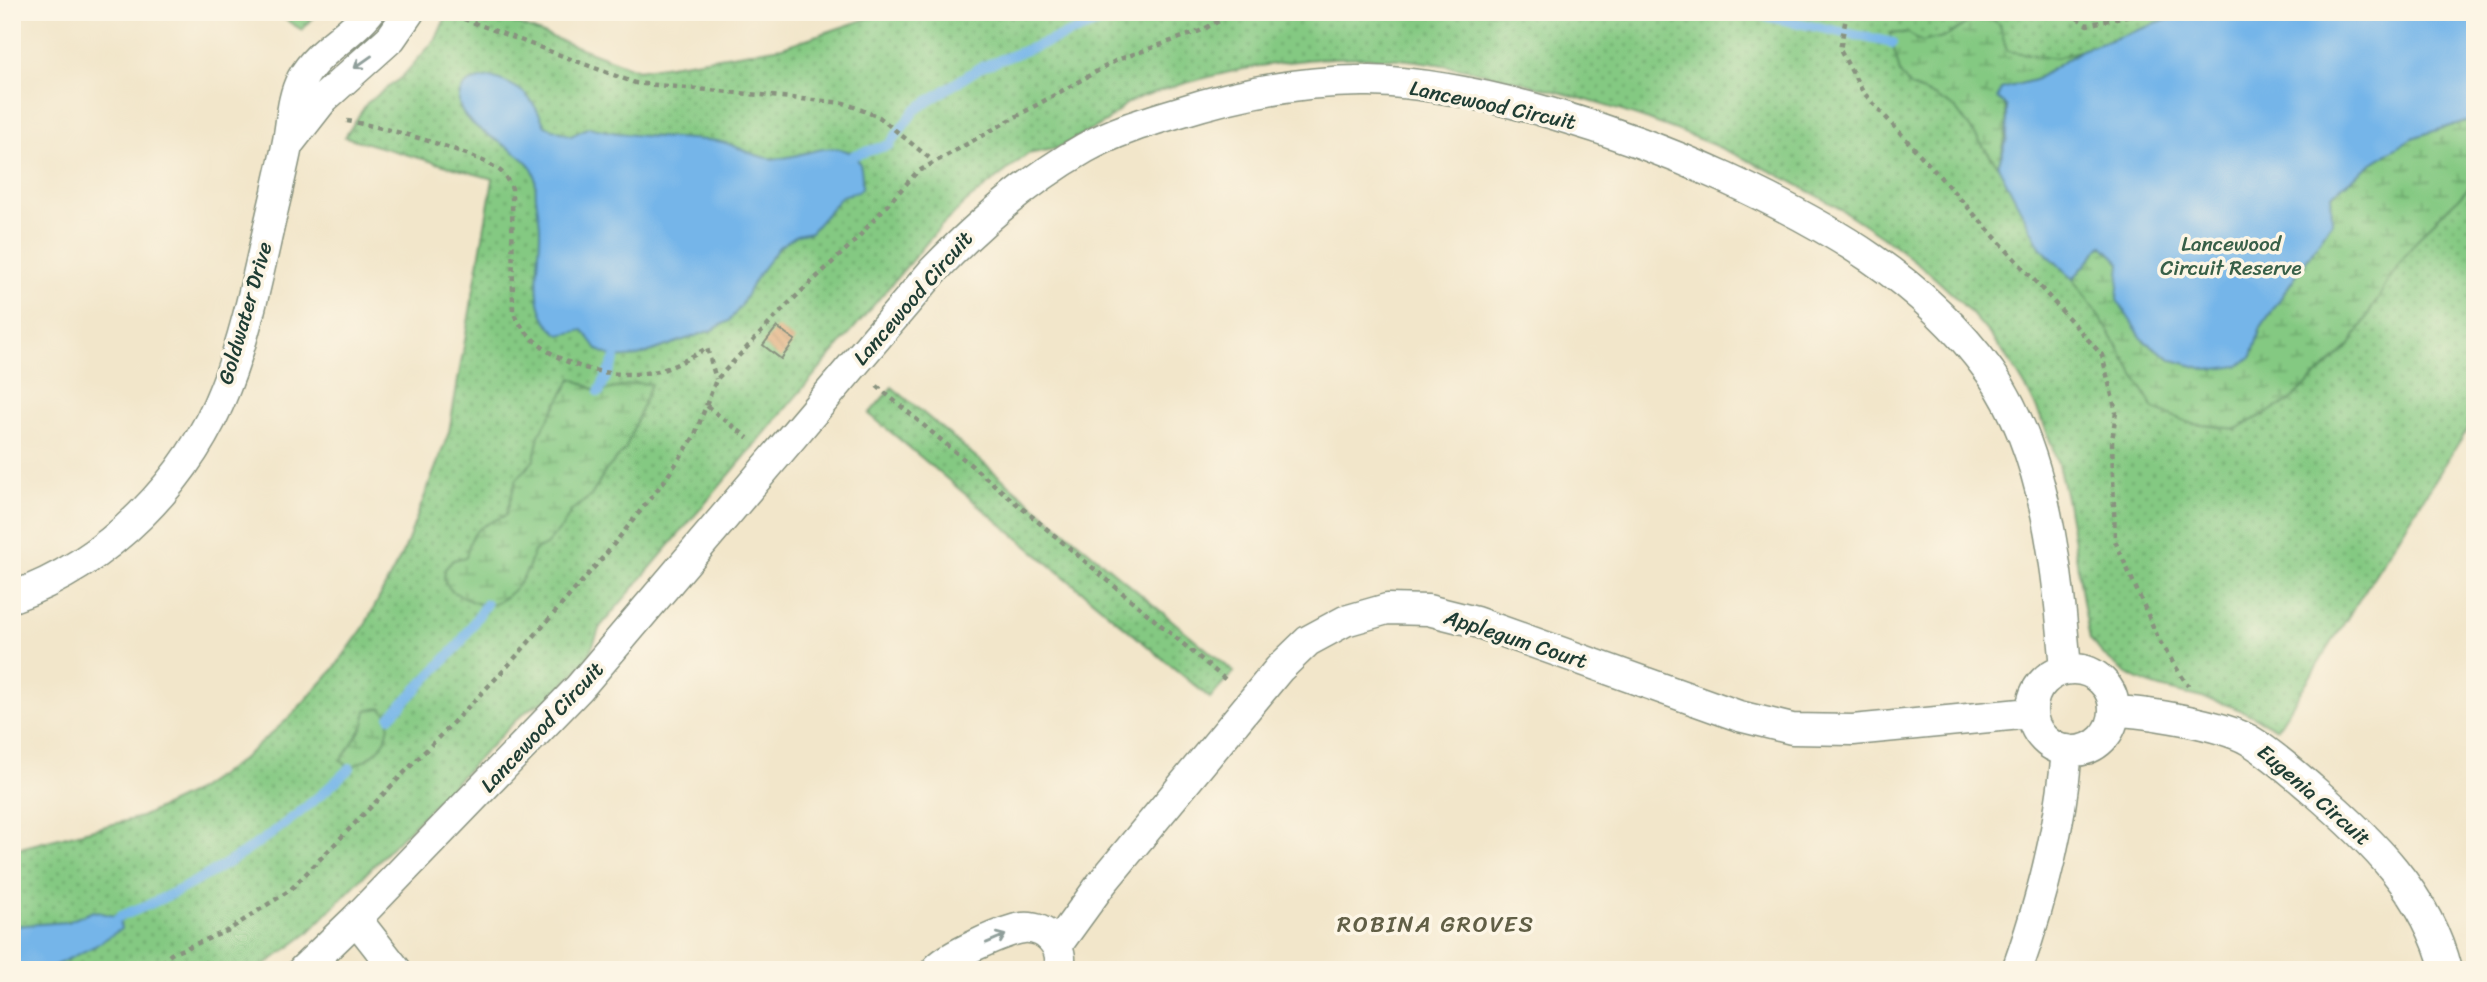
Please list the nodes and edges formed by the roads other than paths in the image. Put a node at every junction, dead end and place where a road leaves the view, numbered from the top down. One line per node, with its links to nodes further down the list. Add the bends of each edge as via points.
1 (369, 12): 3 (street, Goldwater Drive, via 313,62 293,100)
2 (409, 12): 3 (street, Goldwater Drive, one-way to 3, via 391,38 324,98)
3 (288, 144): 4 (street, Goldwater Drive, via 229,377 188,459 145,511 93,556 36,589)
4 (12, 597)
5 (2066, 669): 6 (street, via 2100,679 2109,690); 7 (street, via 2040,685); 9 (street, Lancewood Circuit, via 2053,547 2039,478 1992,375 1954,328 1906,282 1853,243 1779,203 1617,134 1443,89 1370,81 1296,85 1213,101 1088,146 1036,178 982,221 933,271 554,716)
6 (2114, 711): 8 (street, via 2102,739 2091,747); 15 (street, Eugenia Circuit, via 2188,722 2247,739 2354,825 2394,868 2428,918)
7 (2031, 713): 8 (street, via 2040,736); 10 (street, Applegum Court, via 1853,730 1792,729 1739,716 1476,622 1428,610 1387,609 1345,621 1308,641 1251,701 1102,883)
8 (2067, 750): 14 (street, via 2036,916)
9 (356, 919): 11 (street, Lancewood Circuit); 12 (street)
10 (1058, 957): 13 (street, Applegum Court, one-way to 10, via 945,960 1019,929 1042,931)
11 (303, 970)
12 (396, 970)
13 (936, 970)
14 (2017, 970)
15 (2446, 970)

